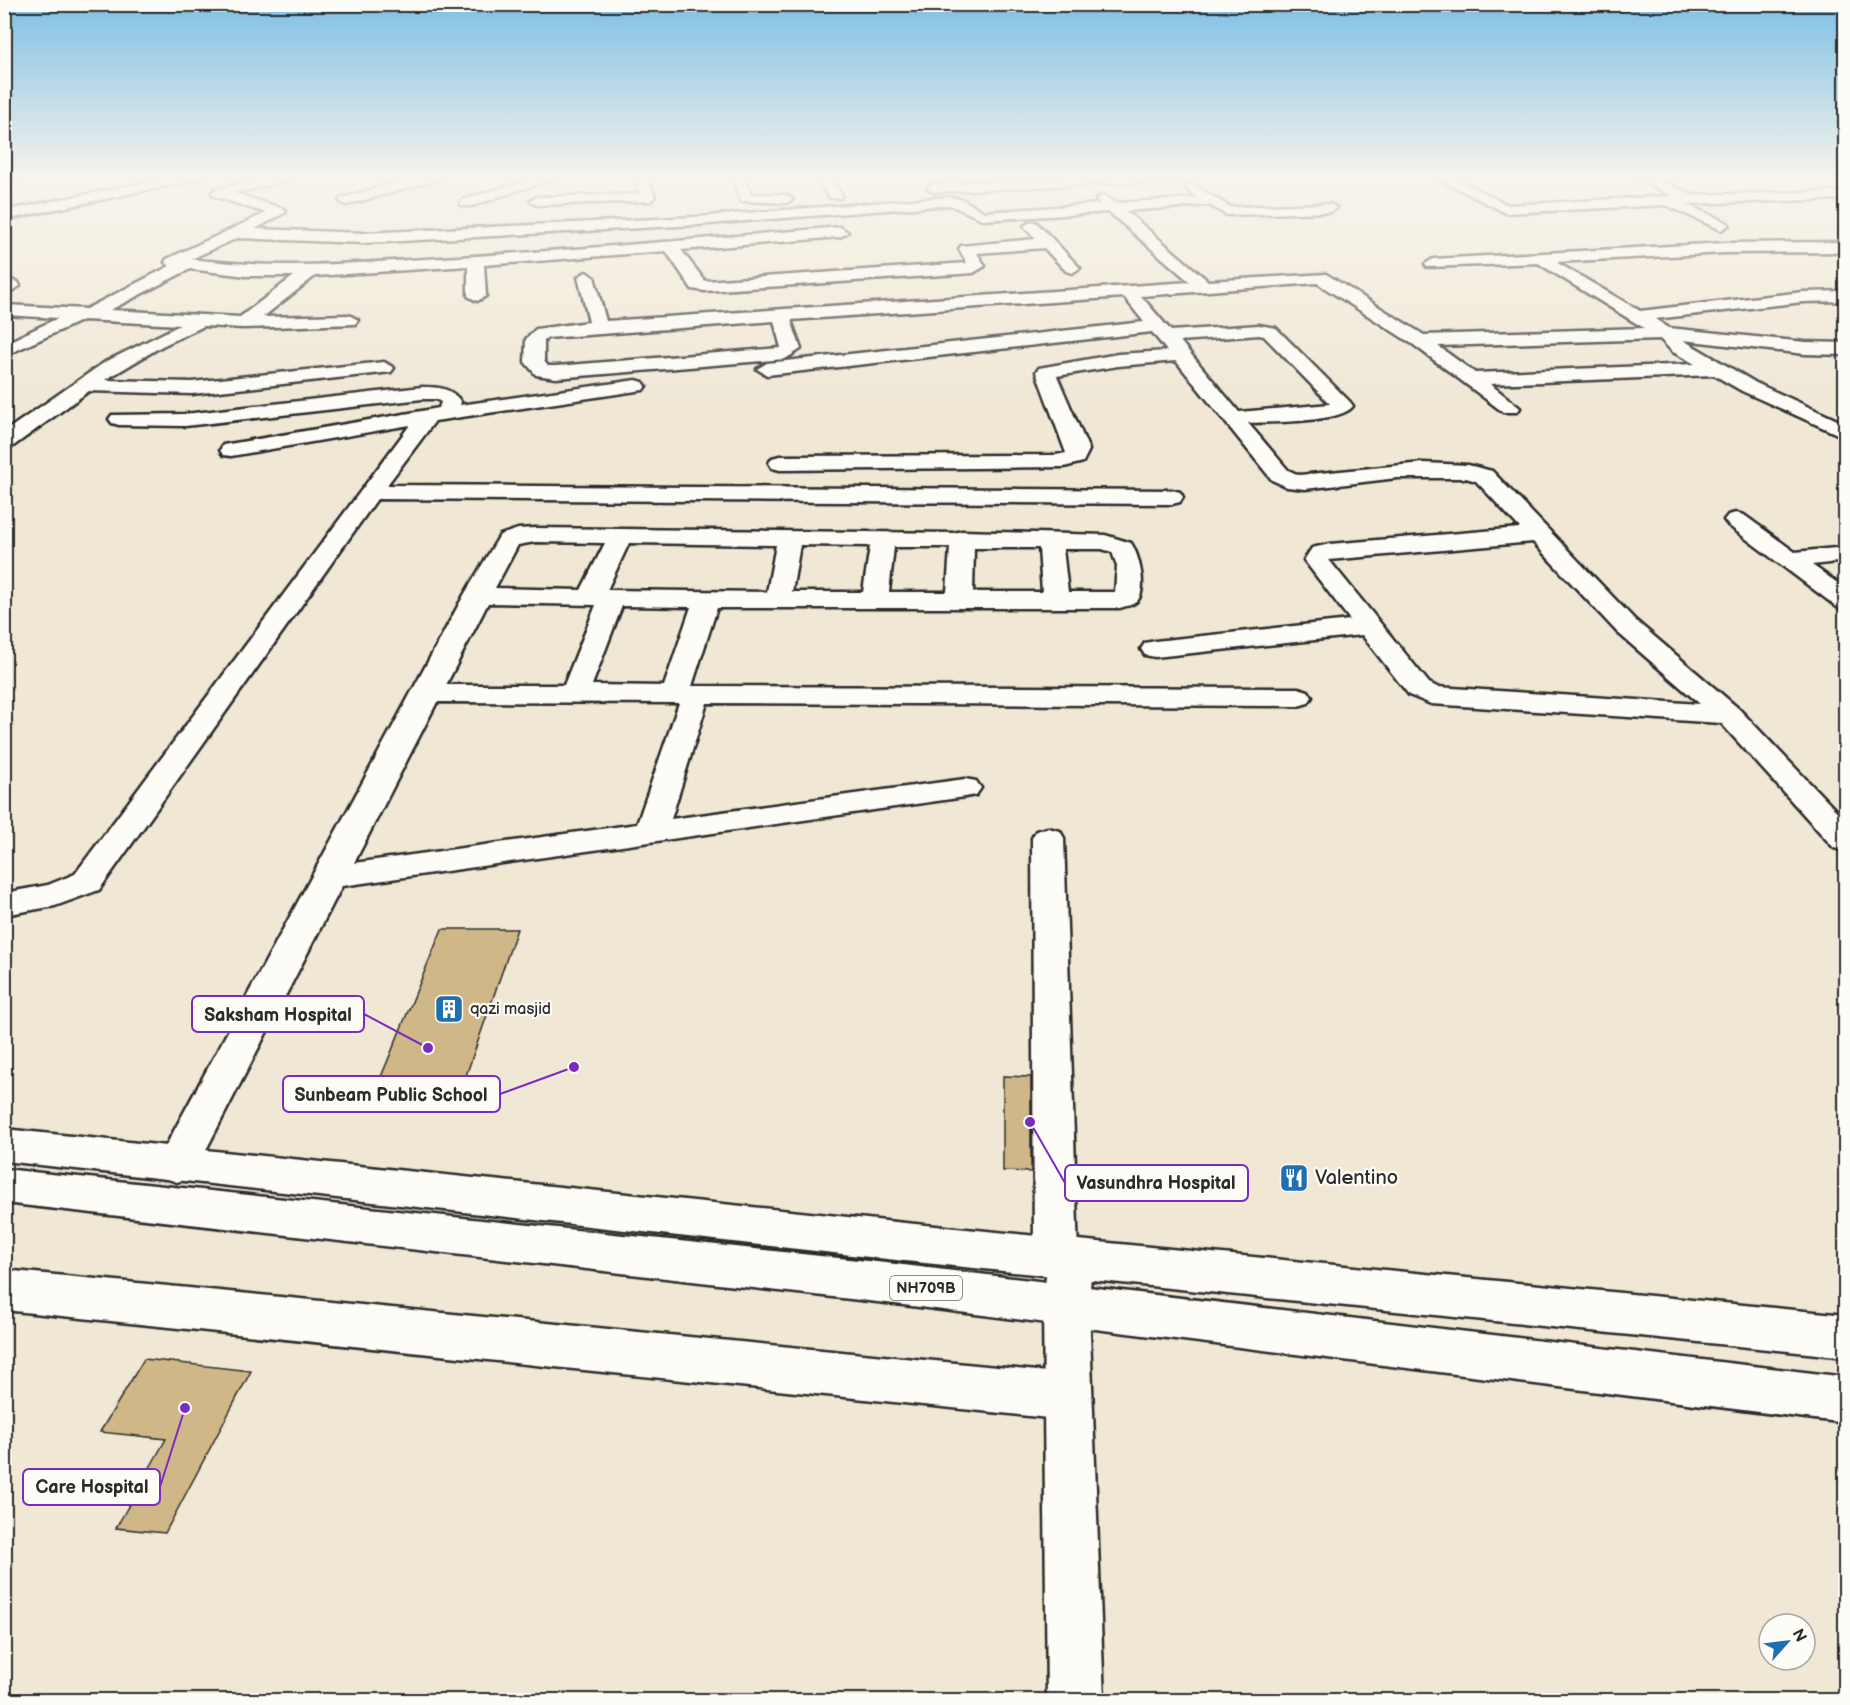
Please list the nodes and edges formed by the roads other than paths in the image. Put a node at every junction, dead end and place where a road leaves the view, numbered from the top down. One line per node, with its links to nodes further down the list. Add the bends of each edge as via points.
1 (186, 256): 12 (main road, via 173,262)
2 (484, 256): 10 (main road)
3 (541, 256): 10 (main road)
4 (678, 256): 5 (main road, via 698,285 705,286 973,268 977,266)
5 (971, 256)
6 (1059, 256): 13 (main road)
7 (1169, 256): 17 (main road)
8 (1570, 256): 9 (main road)
9 (1541, 257): 11 (main road); 25 (main road)
10 (481, 261): 14 (main road); 20 (main road)
11 (1433, 264)
12 (185, 265): 14 (main road); 23 (main road)
13 (1072, 268)
14 (311, 271): 28 (main road)
15 (586, 277): 29 (main road)
16 (4, 284): 18 (main road, via 12,286)
17 (1204, 286): 19 (main road); 32 (main road, via 1320,278)
18 (4, 291)
19 (1129, 292): 24 (main road); 30 (main road)
20 (477, 296)
21 (1845, 296): 25 (main road, via 1792,298)
22 (4, 310): 23 (main road)
23 (85, 314): 27 (main road); 34 (main road)
24 (781, 315): 29 (main road); 29 (main road, via 792,348 784,353 556,372 543,371 534,362 535,339 542,333)
25 (1638, 316): 31 (main road)
26 (349, 320): 28 (main road)
27 (204, 321): 28 (main road); 43 (main road, via 132,354)
28 (244, 322)
29 (598, 327)
30 (1161, 331): 35 (main road); 41 (main road); 48 (main road, via 1270,332 1343,406 1332,411)
31 (1665, 333): 32 (main road); 33 (main road); 37 (main road, via 1680,348)
32 (1420, 341): 39 (main road)
33 (1845, 349)
34 (4, 351)
35 (1182, 355): 48 (main road); 53 (main road, via 1046,372 1078,450 1071,459)
36 (384, 368): 38 (main road)
37 (1718, 369): 39 (main road); 50 (main road, via 1779,402)
38 (312, 376): 40 (main road); 44 (main road)
39 (1469, 379): 45 (main road)
40 (272, 380): 43 (main road, via 176,388); 46 (main road)
41 (678, 381)
42 (655, 384): 47 (main road)
43 (85, 385): 51 (main road)
44 (294, 407): 46 (main road); 47 (main road, via 436,393 444,394 451,402)
45 (1510, 408)
46 (248, 412): 49 (main road, via 186,420)
47 (438, 415): 52 (main road); 54 (main road)
48 (1235, 418): 57 (main road, via 1272,467 1288,480 1305,482 1413,471 1474,472 1490,482)
49 (119, 419)
50 (1843, 429)
51 (4, 442)
52 (231, 450)
53 (780, 463)
54 (370, 492): 55 (main road); 85 (main road, via 87,882 55,896)
55 (1172, 497)
56 (1736, 520): 64 (main road)
57 (1538, 534): 73 (main road, via 1322,553 1316,560); 79 (main road, via 1626,626)
58 (620, 536): 59 (main road); 65 (main road, via 535,535 508,540); 66 (main road)
59 (790, 537): 60 (main road); 70 (main road)
60 (883, 538): 61 (main road); 67 (main road)
61 (962, 538): 62 (main road); 68 (main road)
62 (1050, 540): 71 (main road); 71 (main road, via 1115,544 1122,549 1129,566 1125,599)
63 (1845, 554): 64 (main road)
64 (1790, 560): 72 (main road)
65 (477, 595): 66 (main road); 75 (main road)
66 (601, 598): 69 (main road); 76 (main road)
67 (875, 599): 68 (main road); 70 (main road)
68 (960, 599): 71 (main road)
69 (707, 600): 70 (main road); 77 (main road)
70 (778, 600)
71 (1056, 600)
72 (1845, 602)
73 (1368, 626): 74 (main road); 79 (main road, via 1419,689 1437,697)
74 (1155, 649)
75 (425, 693): 76 (main road); 84 (main road)
76 (575, 694): 77 (main road)
77 (686, 694): 78 (main road); 81 (main road)
78 (1298, 697)
79 (1729, 716): 83 (main road)
80 (965, 788): 81 (main road)
81 (651, 831): 84 (main road)
82 (1047, 838): 89 (main road)
83 (1845, 841)
84 (328, 876): 87 (main road)
85 (4, 904)
86 (4, 1145): 87 (main road)
87 (177, 1165): 89 (main road)
88 (4, 1186): 91 (main road, NH709B, via 895,1284)
89 (1063, 1256): 91 (main road); 92 (main road)
90 (4, 1290): 93 (main road)
91 (1066, 1307): 93 (main road); 94 (main road, NH709B)
92 (1845, 1336)
93 (1068, 1397): 95 (main road)
94 (1845, 1400)
95 (1076, 1701)

